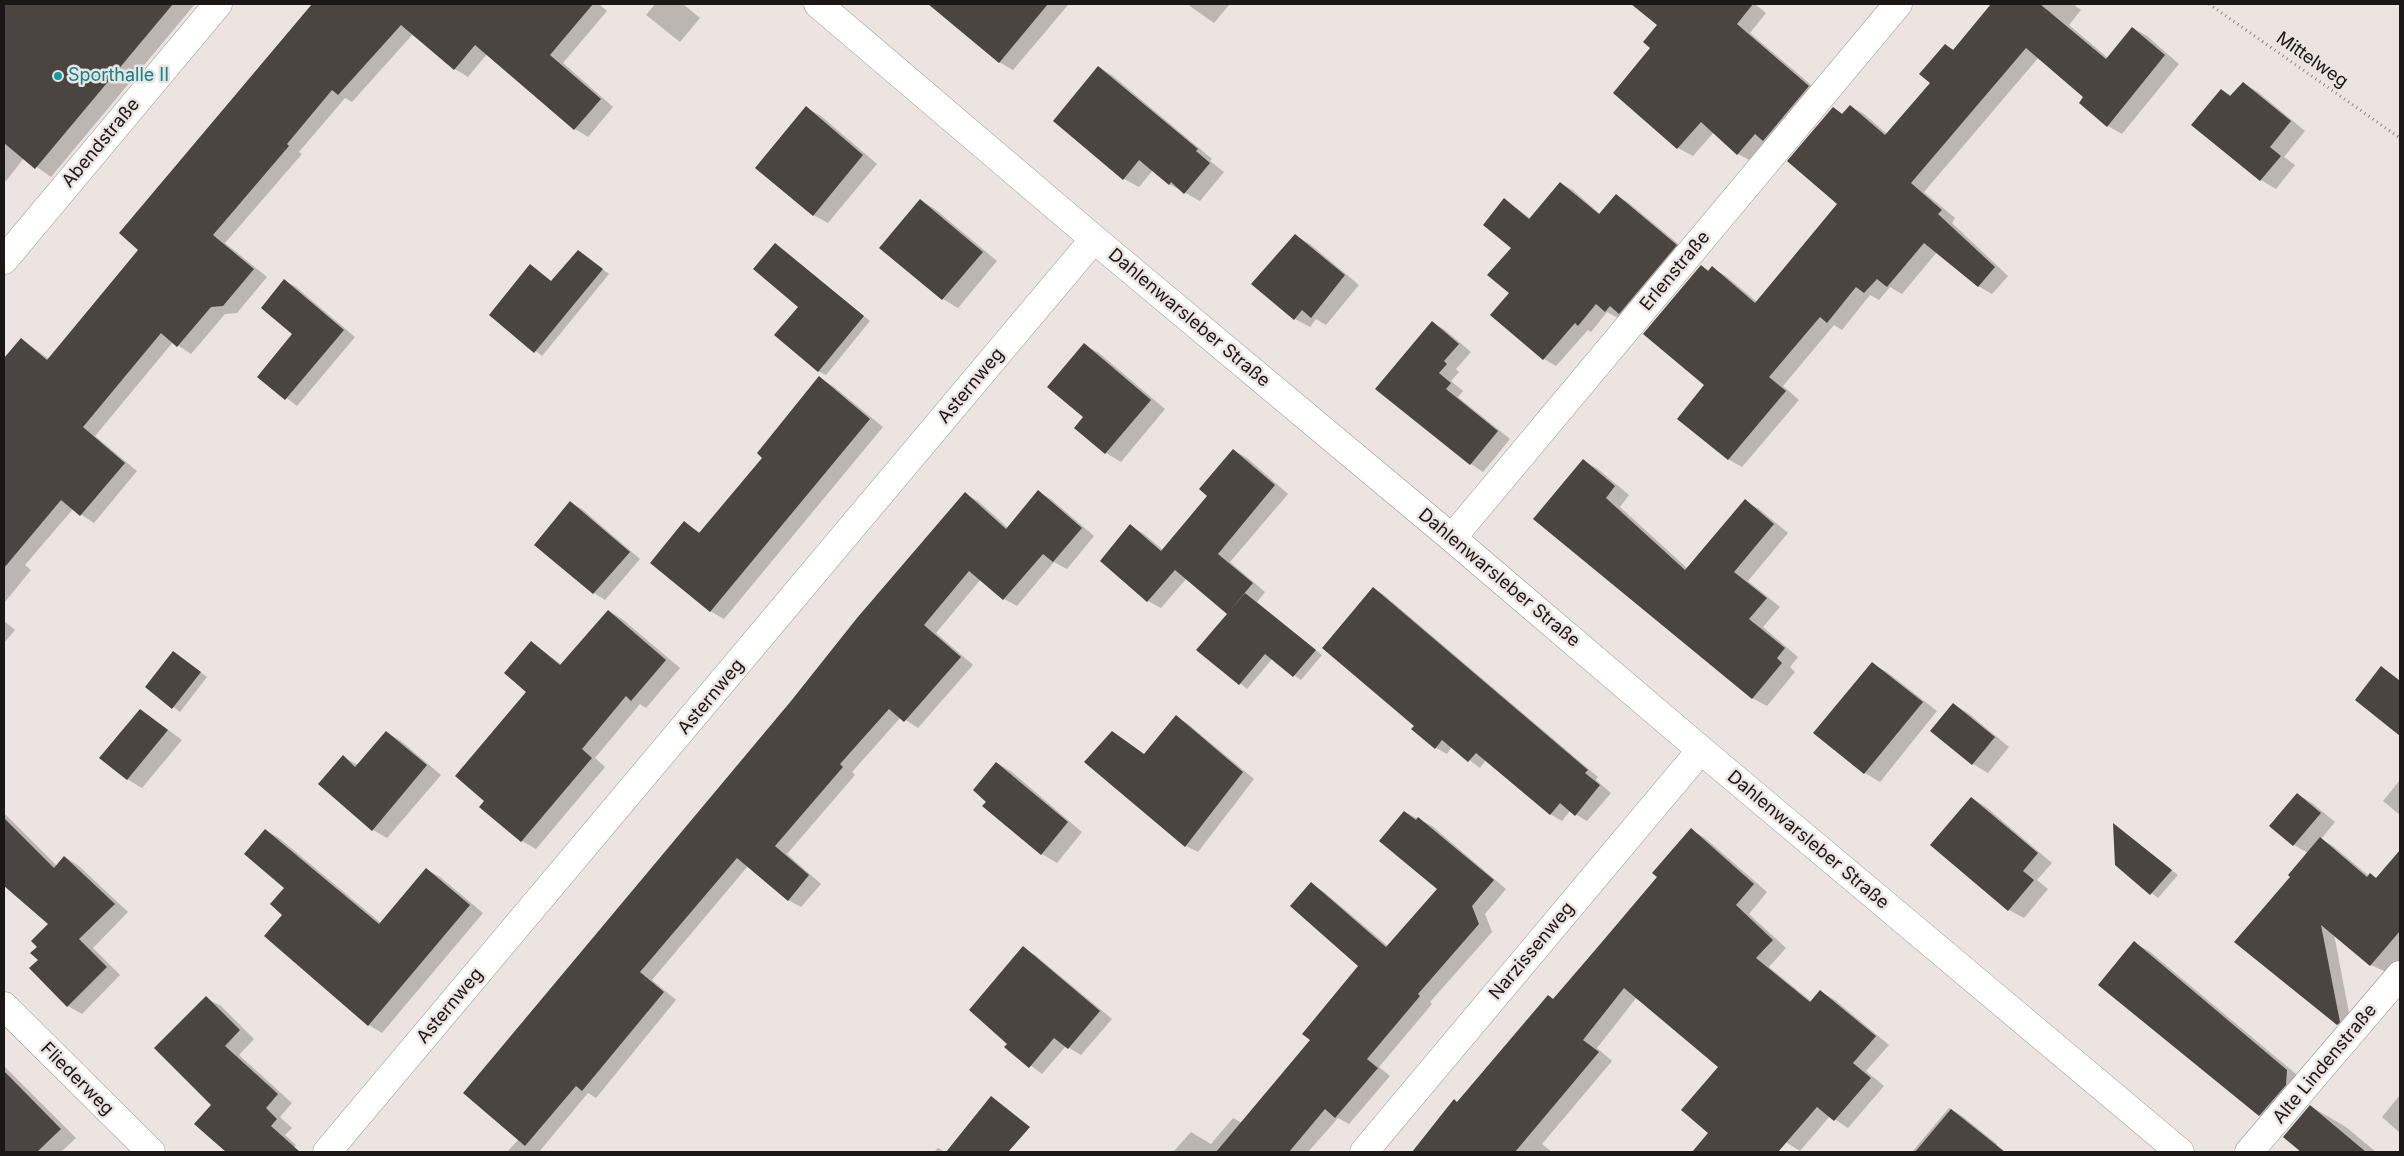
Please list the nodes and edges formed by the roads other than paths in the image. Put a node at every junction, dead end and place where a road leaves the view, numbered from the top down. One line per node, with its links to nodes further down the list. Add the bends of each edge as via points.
1 (218, 4): 5 (street, Abendstraße)
2 (818, 4): 4 (street, Dahlenwarsleber Straße)
3 (1898, 4): 6 (street, Erlenstraße)
4 (1094, 239): 6 (street, Dahlenwarsleber Straße); 11 (street, Asternweg)
5 (4, 260)
6 (1452, 538): 7 (street, Dahlenwarsleber Straße)
7 (1701, 750): 12 (street, Narzissenweg); 13 (street, Dahlenwarsleber Straße)
8 (2400, 975): 14 (street, Alte Lindenstraße)
9 (4, 1006): 10 (street, Fliederweg)
10 (151, 1152)
11 (327, 1152)
12 (1364, 1152)
13 (2180, 1152)
14 (2249, 1152)

